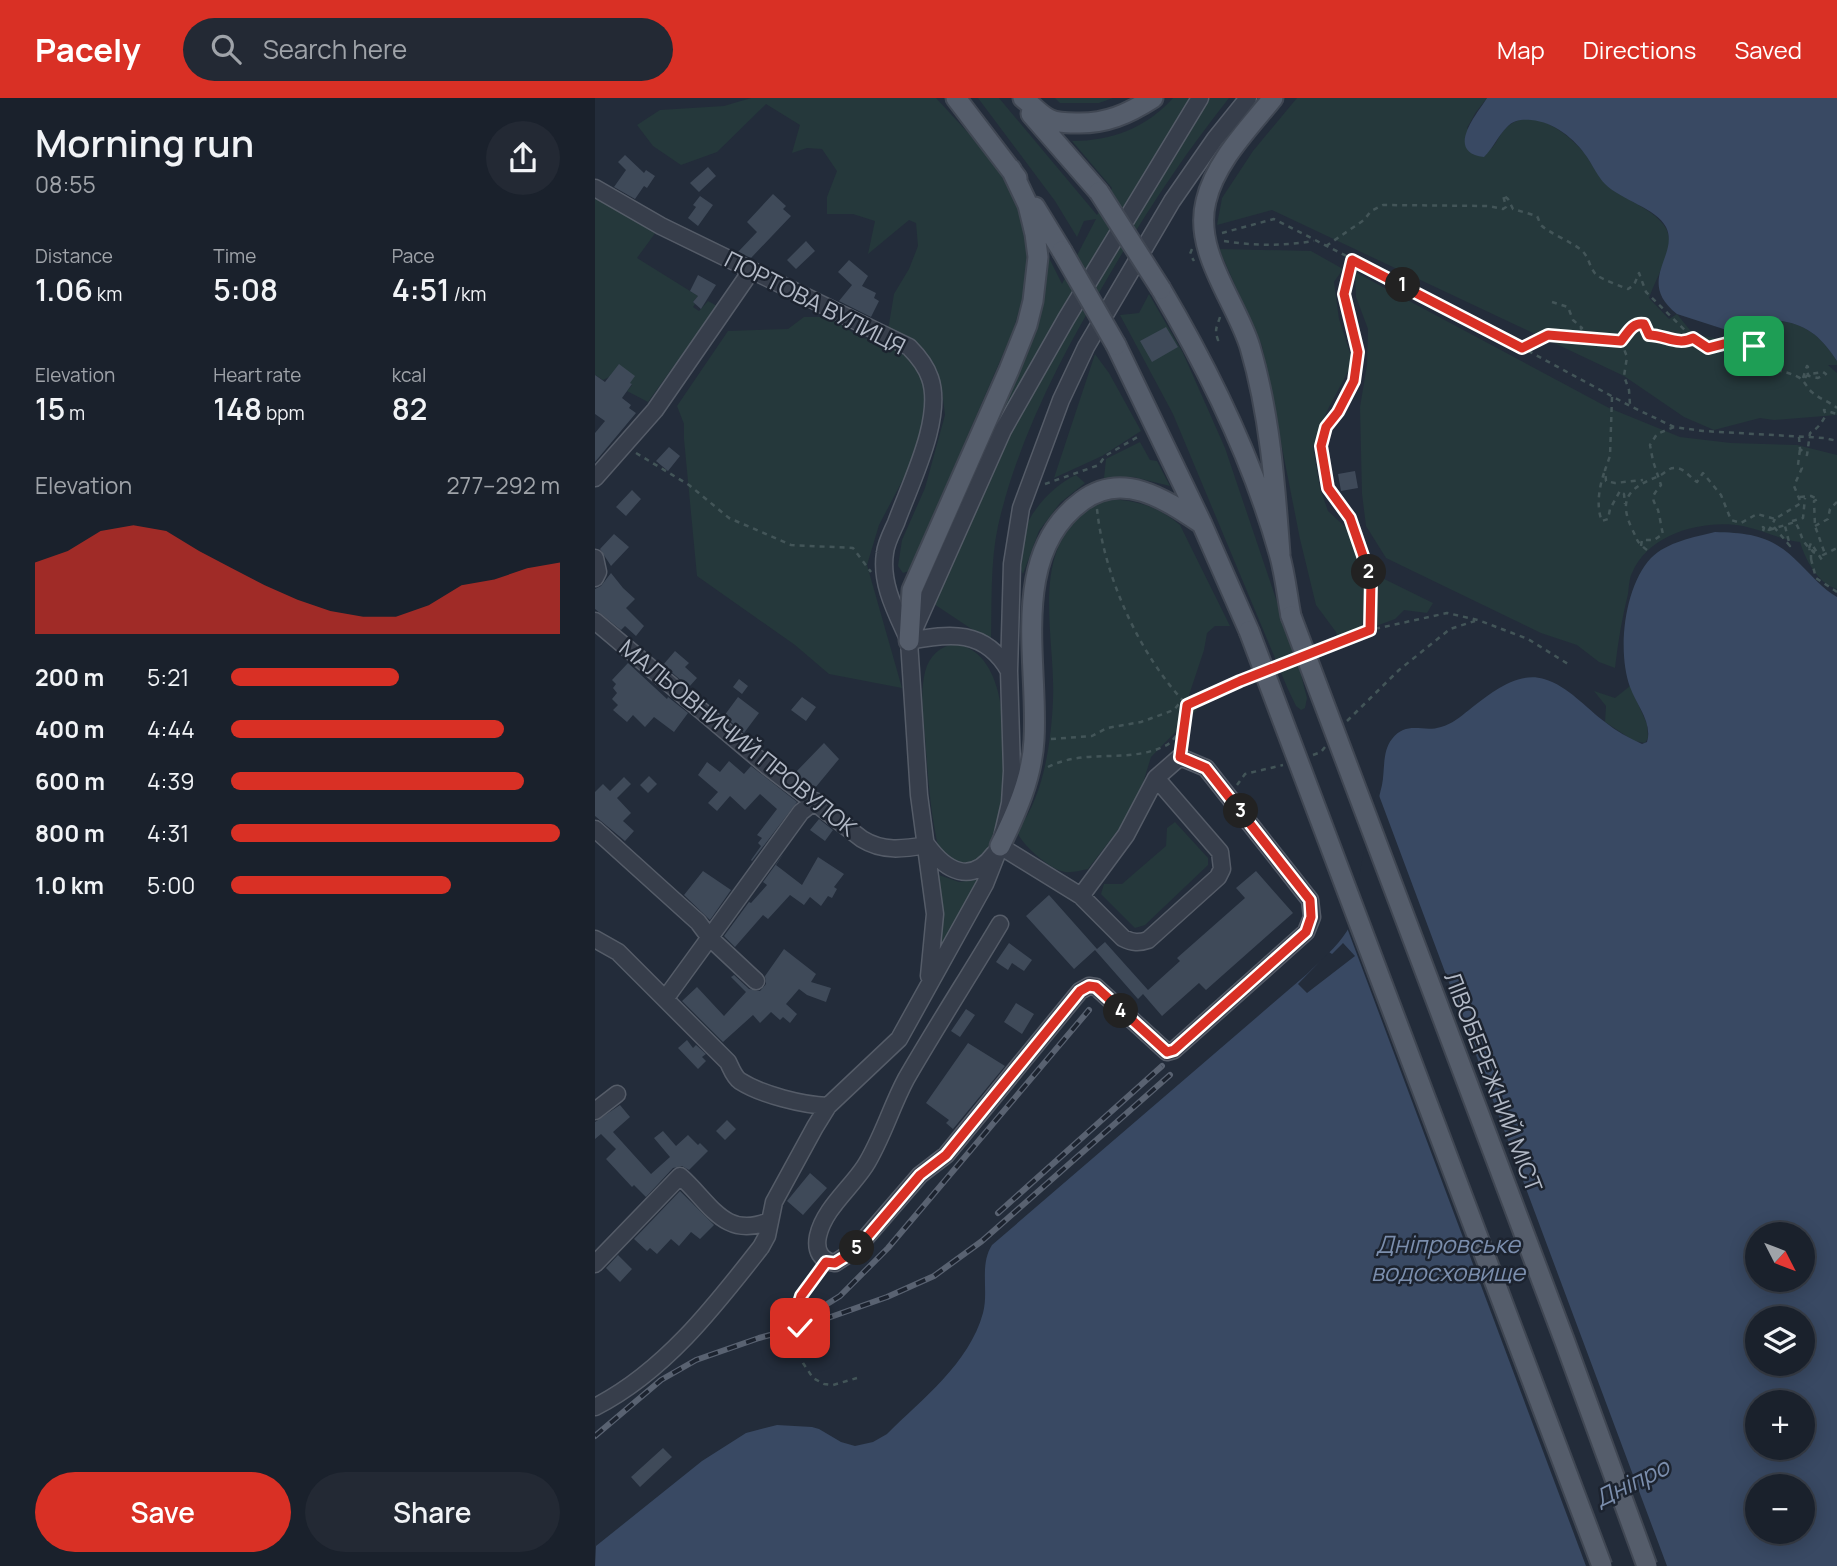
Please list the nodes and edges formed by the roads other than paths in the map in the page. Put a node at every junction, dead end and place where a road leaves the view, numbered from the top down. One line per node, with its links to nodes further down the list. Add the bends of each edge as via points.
1 (956, 98): 8 (main road)
2 (1016, 98): 13 (main road, bridge, via 1099,192 1197,349 1246,457)
3 (1023, 98): 4 (main road, via 1049,119 1098,123 1129,113)
4 (1153, 98)
5 (1200, 98): 17 (street, via 1003,430)
6 (1248, 98): 18 (street, via 1172,201 1086,347 1061,400 1021,508 1012,564)
7 (1273, 98): 13 (main road, via 1214,181 1206,201 1204,227 1215,267 1249,346 1275,469)
8 (1011, 169): 12 (main road, bridge, via 1116,345); 17 (main road, via 1035,234 1038,257 1033,301 1009,370 912,590)
9 (595, 188): 10 (street, ПОРТОВА ВУЛИЦЯ)
10 (751, 271): 11 (street, via 655,410); 17 (street, ПОРТОВА ВУЛИЦЯ, via 909,347 931,378 932,417 885,552 885,580)
11 (595, 478)
12 (1202, 524): 23 (main road, via 1157,496 1125,487 1098,491 1061,519 1046,546 1033,598 1034,741 1030,767); 37 (main road, bridge, via 1249,632)
13 (1280, 554): 38 (main road, ЛІВОБЕРЕЖНИЙ МІСТ, bridge, via 1291,616)
14 (595, 558): 15 (street)
15 (595, 578)
16 (595, 621): 20 (street, МАЛЬОВНИЧИЙ ПРОВУЛОК)
17 (909, 640): 18 (street, via 961,635 978,640 993,650); 22 (street, via 919,795)
18 (1009, 671): 23 (street, via 1012,771)
19 (1156, 778): 24 (street, via 1126,835); 24 (street, via 1220,852 1222,869 1217,877 1154,936 1140,943 1123,938); 25 (street, via 1180,757 1206,768 1310,900 1306,932 1167,1052 1096,987 1080,991 946,1155 920,1175 856,1250 835,1263 826,1262 821,1258 818,1236 827,1215 865,1165 905,1082)
20 (815, 801): 22 (street, МАЛЬОВНИЧИЙ ПРОВУЛОК, via 874,847); 26 (street, via 801,812)
21 (595, 829): 26 (street)
22 (927, 845): 23 (street, via 945,866 960,872 975,871 988,863); 29 (street, via 935,914)
23 (1000, 846): 24 (street); 29 (street, via 985,884)
24 (1081, 896)
25 (1000, 924)
26 (710, 938): 28 (street); 30 (street)
27 (595, 939): 30 (street, via 618,952)
28 (757, 981)
29 (927, 989): 32 (street, via 899,1039)
30 (665, 999): 32 (street, via 728,1062 739,1080 790,1099)
31 (617, 1094): 33 (street)
32 (828, 1106): 34 (street, via 774,1202)
33 (595, 1111)
34 (769, 1220): 35 (street, via 750,1227 734,1225 680,1176); 36 (street, via 761,1247 709,1311 657,1363)
35 (595, 1264)
36 (595, 1406)
37 (1602, 1566)
38 (1647, 1566)

